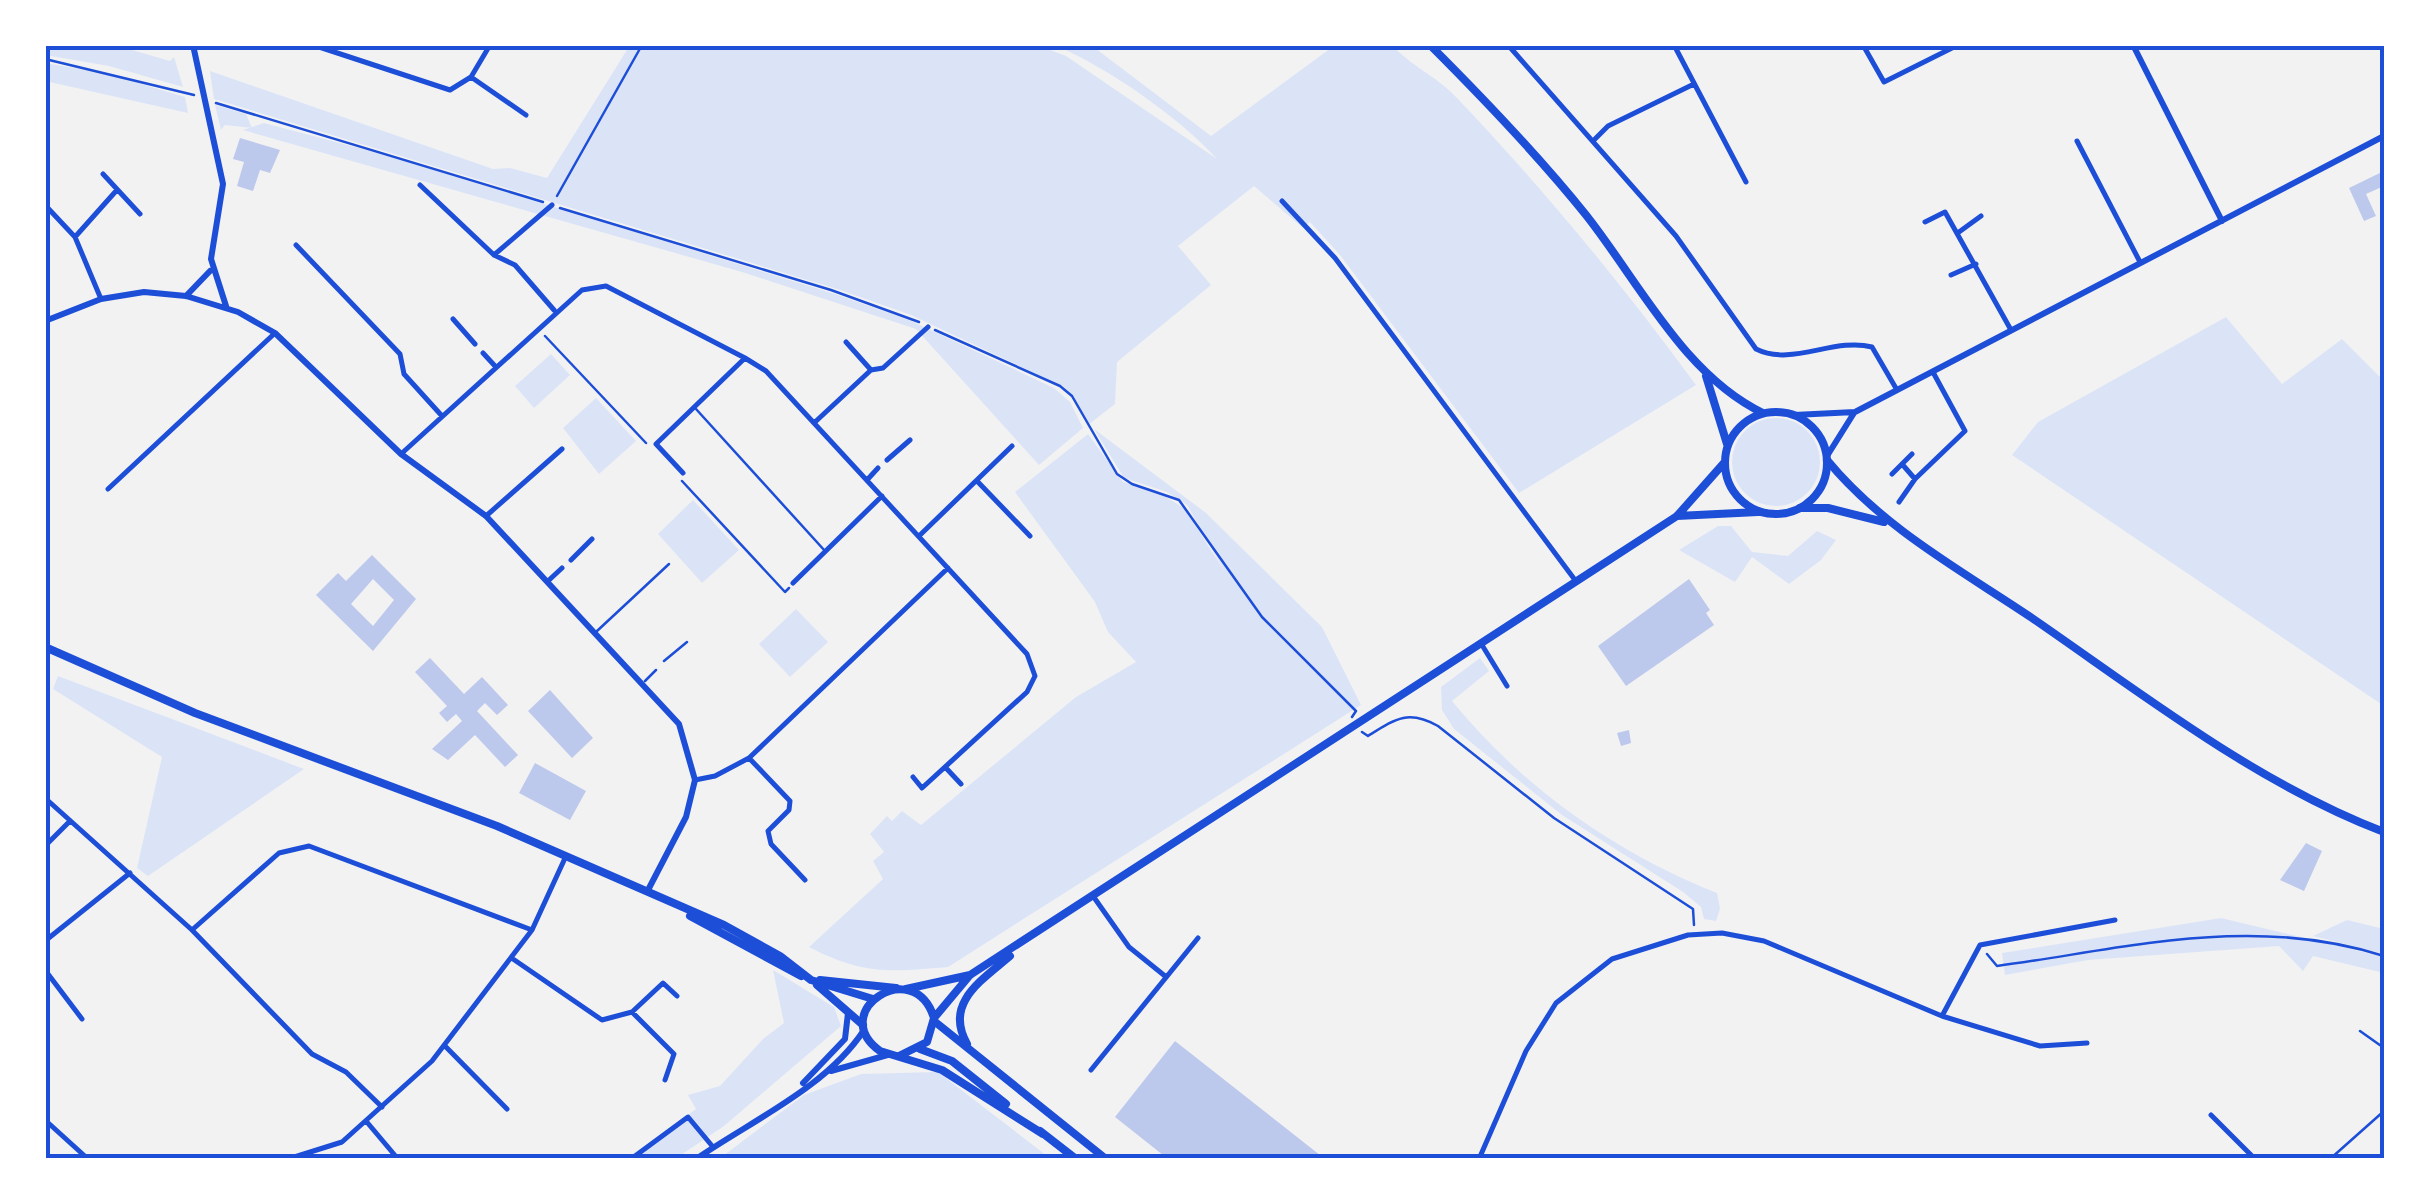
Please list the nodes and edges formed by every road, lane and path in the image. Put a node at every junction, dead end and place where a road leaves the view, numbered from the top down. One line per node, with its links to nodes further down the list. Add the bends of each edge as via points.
1 (192, 45): 37 (street, via 223,184)
2 (313, 45): 12 (street, via 450,90)
3 (490, 45): 12 (street)
4 (642, 45): 26 (path)
5 (1430, 45): 54 (main road, via 1585,213)
6 (1508, 45): 18 (street)
7 (1674, 45): 13 (street)
8 (1864, 45): 9 (street, via 1884,82)
9 (1958, 45)
10 (2134, 45): 29 (street)
11 (45, 60): 14 (path)
12 (470, 77): 16 (street)
13 (1694, 84): 18 (street, via 1608,126); 21 (street)
14 (200, 98)
15 (216, 103): 26 (path)
16 (526, 115)
17 (2384, 136): 29 (street)
18 (1595, 140): 56 (street, via 1676,236 1756,349 1770,356 1855,342 1872,347)
19 (2078, 140): 36 (street)
20 (103, 174): 23 (street)
21 (1746, 182)
22 (420, 184): 34 (street)
23 (116, 190): 27 (street); 32 (street)
24 (1282, 201): 95 (street, via 1335,258)
25 (45, 205): 32 (street)
26 (552, 205): 34 (street); 45 (path)
27 (140, 214)
28 (1981, 216): 31 (street)
29 (2222, 220): 36 (street)
30 (1925, 222): 31 (street, via 1945,212)
31 (1959, 232): 35 (street)
32 (75, 237): 40 (street)
33 (296, 245): 61 (street, via 400,354 404,374)
34 (494, 256): 42 (street, via 515,265)
35 (1976, 264): 38 (street); 47 (street)
36 (2142, 265): 47 (street)
37 (211, 270): 39 (street); 41 (street)
38 (1951, 275)
39 (186, 296): 40 (street, via 144,292); 41 (street)
40 (101, 299): 44 (street)
41 (226, 308): 46 (street)
42 (554, 310): 51 (street, via 582,290 606,286); 52 (street)
43 (453, 319): 49 (street)
44 (45, 321)
45 (928, 327): 53 (street, via 883,368); 106 (path, via 1072,396 1118,474 1179,500 1262,616 1356,711)
46 (275, 333): 67 (street); 79 (street)
47 (2012, 333): 55 (street)
48 (846, 342): 53 (street)
49 (474, 344)
50 (483, 352): 52 (street)
51 (745, 358): 57 (street); 62 (street)
52 (495, 366): 61 (street)
53 (870, 370): 62 (street)
54 (1704, 372): 59 (main road); 65 (main road)
55 (1934, 374): 56 (street); 77 (street, via 1965,431)
56 (1897, 391): 58 (street)
57 (693, 406): 74 (street, via 656,444); 90 (lane)
58 (1855, 412): 60 (street); 69 (street)
59 (1763, 413): 60 (main road); 65 (main road, via 1738,428)
60 (1794, 415): 69 (main road, via 1816,431)
61 (442, 416): 67 (street)
62 (814, 423): 76 (street)
63 (910, 440): 70 (street)
64 (1012, 446): 78 (street)
65 (1727, 446): 71 (main road)
66 (562, 449): 84 (street)
67 (400, 454): 84 (street)
68 (1912, 454): 72 (street)
69 (1827, 458): 82 (main road, via 1818,493); 86 (main road)
70 (887, 460)
71 (1724, 462): 83 (main road, via 1734,493); 85 (main road)
72 (1902, 464): 75 (street); 77 (street)
73 (878, 468): 76 (street)
74 (683, 472)
75 (1892, 474)
76 (867, 480): 80 (street)
77 (1915, 480): 81 (street)
78 (977, 481): 87 (street); 88 (street)
79 (108, 489)
80 (882, 496): 87 (street); 90 (street)
81 (1899, 502)
82 (1800, 508): 83 (main road); 86 (main road)
83 (1759, 512): 85 (main road)
84 (486, 516): 96 (street)
85 (1678, 516): 95 (main road)
86 (1888, 523): 115 (main road, via 2246,762)
87 (920, 536): 94 (street)
88 (1030, 536)
89 (592, 540): 91 (street)
90 (826, 552): 97 (street)
91 (571, 560)
92 (670, 564): 98 (lane)
93 (562, 568): 96 (street)
94 (948, 568): 108 (street); 109 (street, via 1026,654 1035,676 1027,692)
95 (1575, 580): 100 (main road)
96 (548, 581): 98 (street)
97 (793, 583)
98 (596, 632): 104 (street)
99 (687, 642): 102 (lane)
100 (1482, 644): 105 (street); 121 (main road)
101 (45, 647): 117 (main road, via 194,713)
102 (664, 661)
103 (656, 670): 104 (lane)
104 (644, 682): 111 (street, via 679,724)
105 (1507, 686)
106 (1352, 718)
107 (1362, 732): 126 (path, via 1368,736 1400,715 1422,716 1554,818 1693,909)
108 (749, 758): 111 (street); 119 (street, via 790,801 768,831 771,844)
109 (946, 768): 110 (street, via 922,788); 112 (street)
110 (913, 777)
111 (696, 780): 120 (street, via 686,818)
112 (961, 784)
113 (45, 798): 114 (street)
114 (70, 821): 116 (street); 118 (street)
115 (2384, 832)
116 (45, 846)
117 (566, 856): 120 (main road); 124 (street)
118 (130, 873): 123 (street); 128 (street)
119 (805, 880)
120 (646, 893): 135 (main road)
121 (1093, 896): 125 (main road); 134 (street, via 1129,947)
122 (2115, 920): 129 (street)
123 (192, 930): 124 (street, via 279,853 309,846); 156 (street, via 312,1054 346,1072)
124 (532, 930): 131 (street)
125 (1040, 931): 133 (main road); 151 (main road, via 967,995 958,1021)
126 (1695, 934): 141 (street, via 1764,942); 171 (street, via 1612,959 1556,1004 1526,1051)
127 (1198, 938): 134 (street)
128 (45, 941)
129 (1980, 945): 130 (path, via 1998,966 2187,938 2289,935); 141 (street)
130 (2384, 956)
131 (513, 959): 140 (street, via 602,1020); 147 (street)
132 (45, 970): 142 (street)
133 (970, 975): 136 (main road); 143 (main road)
134 (1165, 976): 152 (street)
135 (811, 980): 136 (main road); 138 (main road); 139 (main road)
136 (901, 989): 138 (main road); 143 (main road, via 923,999)
137 (677, 996): 140 (street, via 663,984)
138 (873, 999): 144 (main road)
139 (848, 1010): 144 (main road); 155 (street, via 846,1039)
140 (632, 1012): 154 (street, via 674,1054)
141 (1942, 1016): 146 (street, via 2040,1046)
142 (82, 1018)
143 (934, 1019): 148 (main road); 151 (main road)
144 (864, 1027): 150 (main road, via 874,1046); 153 (street, via 851,1050)
145 (2360, 1031): 149 (lane)
146 (2087, 1043)
147 (446, 1046): 156 (street); 157 (street)
148 (920, 1048): 150 (main road); 162 (main road, via 964,1070)
149 (2384, 1048)
150 (896, 1055): 153 (street); 162 (main road, via 952,1075)
151 (987, 1066): 170 (main road)
152 (1091, 1070)
153 (820, 1076): 155 (street)
154 (665, 1080)
155 (788, 1098): 163 (street)
156 (382, 1108): 161 (street)
157 (507, 1109)
158 (2384, 1112): 173 (lane)
159 (2210, 1115): 172 (street)
160 (45, 1120): 164 (street)
161 (366, 1122): 165 (street, via 342,1142); 166 (street)
162 (1043, 1134): 169 (main road)
163 (713, 1147): 167 (street, via 688,1117); 168 (street)
164 (88, 1159)
165 (288, 1159)
166 (398, 1159)
167 (632, 1159)
168 (696, 1159)
169 (1076, 1159)
170 (1106, 1159)
171 (1479, 1159)
172 (2255, 1159)
173 (2330, 1159)

